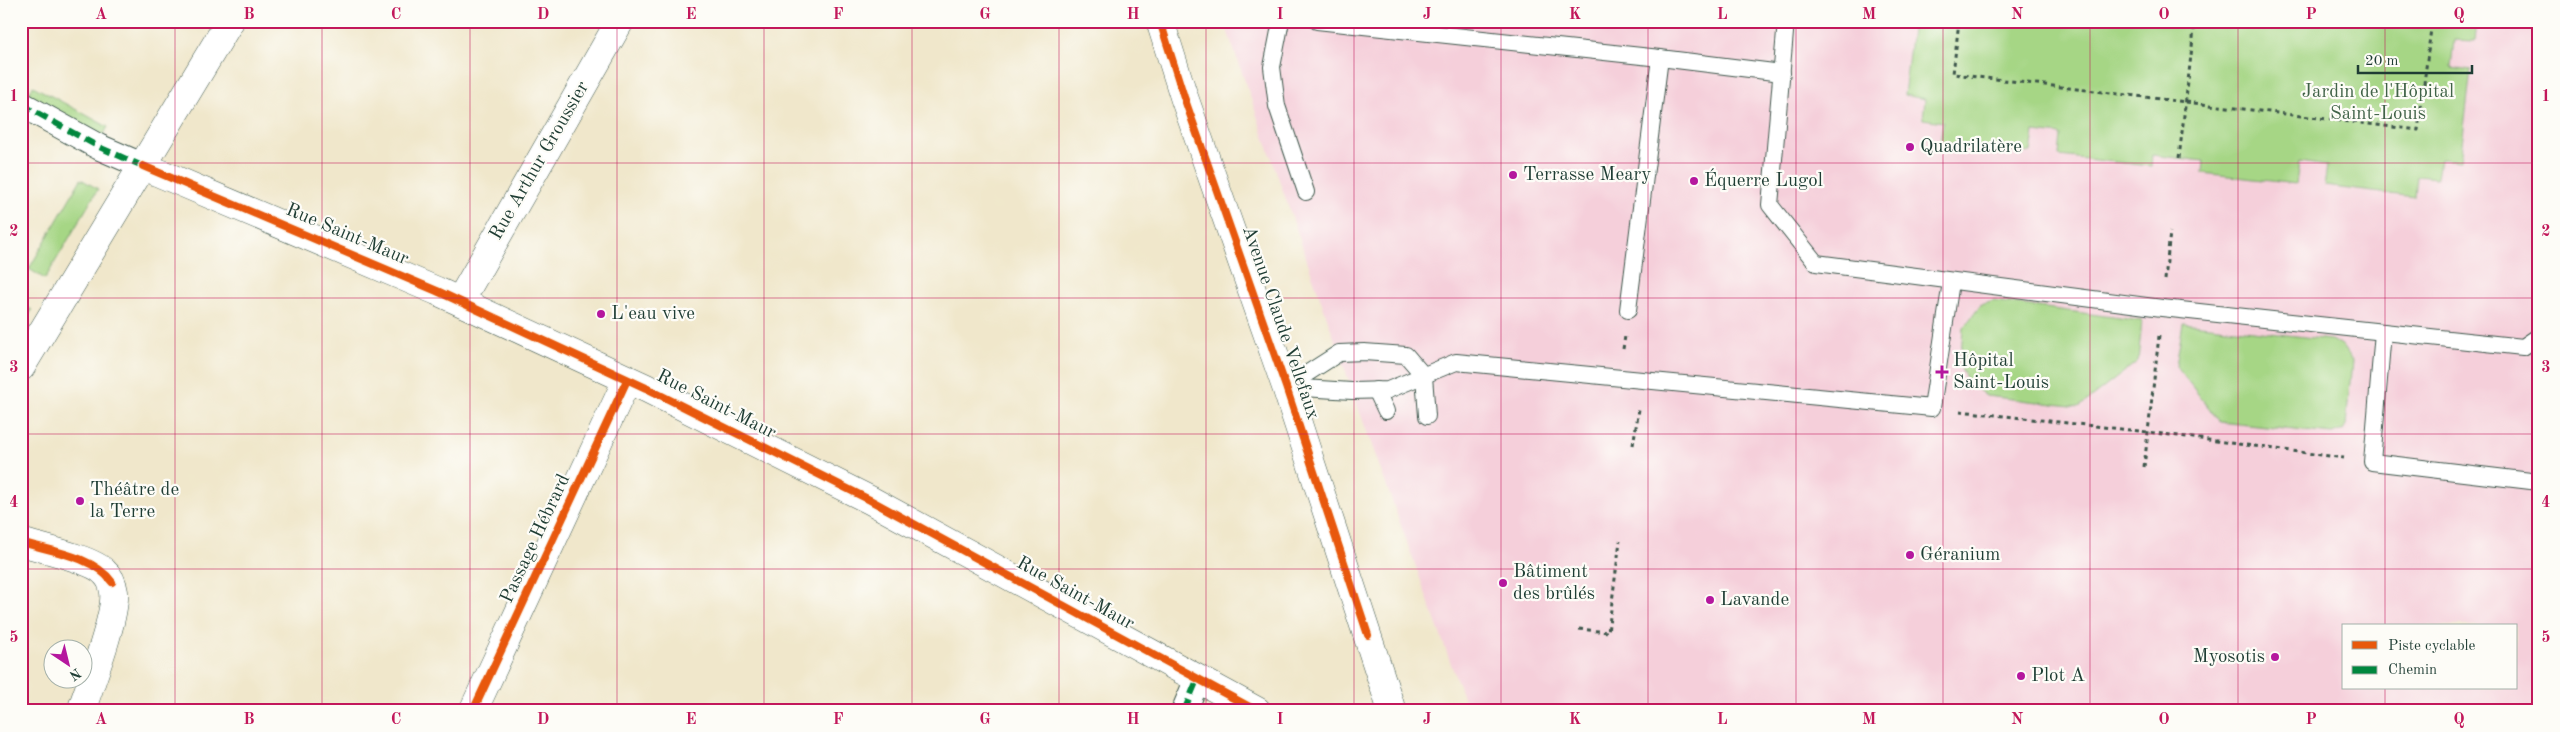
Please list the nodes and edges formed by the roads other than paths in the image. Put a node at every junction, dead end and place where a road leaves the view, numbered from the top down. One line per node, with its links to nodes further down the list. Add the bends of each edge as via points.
1 (230, 21): 10 (street)
2 (620, 21): 13 (street, Rue Arthur Groussier)
3 (1160, 21): 20 (street, Avenue Claude Vellefaux)
4 (1281, 21): 11 (lane, via 1272,68 1278,106)
5 (1317, 21): 7 (lane)
6 (1786, 21): 8 (lane)
7 (1660, 58): 8 (lane); 14 (lane)
8 (1782, 73): 12 (lane, via 1770,206 1810,256 1816,263)
9 (21, 104): 10 (street, Rue Saint-Maur, via 99,147)
10 (143, 166): 13 (street, Rue Saint-Maur); 17 (street)
11 (1306, 192)
12 (1951, 282): 15 (lane); 18 (lane, via 1932,408 1456,362)
13 (460, 301): 19 (street, Rue Saint-Maur)
14 (1628, 310)
15 (2383, 332): 16 (lane, via 2524,346); 24 (lane, via 2372,462)
16 (2539, 336)
17 (21, 368)
18 (1424, 376): 20 (lane, via 1406,355 1339,353); 21 (lane, via 1388,390); 23 (lane)
19 (628, 380): 26 (street, Rue Saint-Maur, via 870,500); 28 (street, Passage Hébrard)
20 (1286, 387): 21 (lane); 31 (street, Avenue Claude Vellefaux)
21 (1376, 390): 22 (lane)
22 (1386, 411)
23 (1427, 416)
24 (2539, 482)
25 (21, 542): 27 (street, via 93,565 112,582 114,602 110,624)
26 (1197, 680): 29 (street); 30 (street, Rue Saint-Maur)
27 (81, 711)
28 (473, 711)
29 (1184, 711)
30 (1257, 711)
31 (1392, 711)

